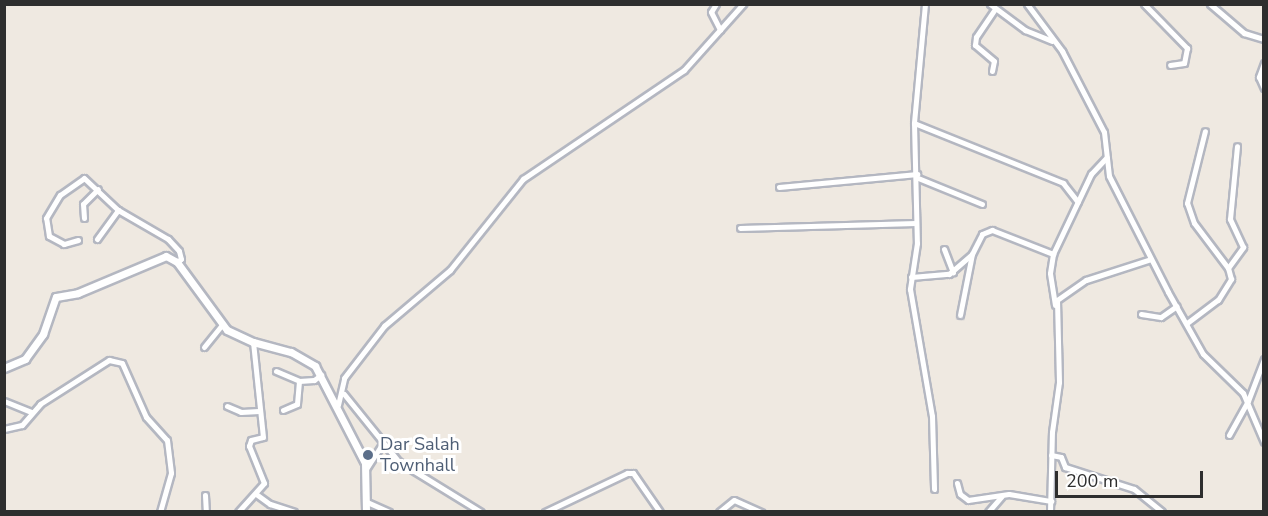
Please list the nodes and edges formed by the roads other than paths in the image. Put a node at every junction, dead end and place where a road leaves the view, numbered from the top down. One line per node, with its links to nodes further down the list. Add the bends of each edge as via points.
1 (716, 4): 9 (street, via 711,12)
2 (743, 4): 9 (street)
3 (925, 4): 16 (street)
4 (990, 4): 8 (street)
5 (1027, 4): 11 (street)
6 (1144, 4): 13 (street, via 1187,48 1184,63)
7 (1209, 4): 10 (street, via 1244,33)
8 (995, 9): 11 (street, via 1039,38); 14 (street, via 976,37 975,45 994,61)
9 (720, 30): 54 (street, via 684,70 655,93 523,178 450,270 384,326 344,378)
10 (1263, 39)
11 (1052, 41): 19 (street, via 1062,51 1104,132)
12 (1263, 63): 15 (street, via 1259,77)
13 (1170, 65)
14 (992, 71)
15 (1263, 88)
16 (914, 123): 21 (street); 25 (street, via 1063,183)
17 (1205, 131): 38 (street, via 1187,203 1194,223)
18 (1237, 147): 38 (street, via 1230,219 1244,247)
19 (1107, 157): 20 (street); 22 (street)
20 (1091, 174): 22 (street); 25 (street)
21 (917, 176): 23 (street); 26 (street); 29 (street)
22 (1109, 176): 36 (street)
23 (779, 187)
24 (98, 189): 27 (street); 28 (street, via 83,204); 32 (street, via 84,178 60,195 46,218 49,236 64,244)
25 (1078, 201): 35 (street)
26 (982, 204)
27 (118, 210): 31 (street); 37 (street, via 168,239 179,251 181,259)
28 (84, 218)
29 (916, 223): 30 (street); 40 (street)
30 (740, 228)
31 (97, 238)
32 (78, 240)
33 (944, 249): 39 (street)
34 (972, 254): 35 (street, via 982,234 992,230); 39 (street); 44 (street)
35 (1053, 254): 42 (street, via 1051,287)
36 (1151, 259): 41 (street); 42 (street, via 1086,280 1061,296)
37 (177, 262): 46 (street); 50 (street, via 158,256 78,293 56,297 43,334 25,359)
38 (1228, 268): 45 (street, via 1229,286 1204,314)
39 (952, 272): 40 (street)
40 (911, 277): 69 (street, via 912,315 932,416)
41 (1177, 306): 43 (street, via 1161,316); 45 (street)
42 (1056, 307): 66 (street, via 1059,382)
43 (1141, 314)
44 (960, 315)
45 (1187, 323): 56 (street, via 1203,354 1236,384)
46 (222, 325): 47 (street); 48 (street)
47 (254, 342): 52 (street, via 291,352 315,366); 60 (street)
48 (204, 347)
49 (1263, 359): 56 (street)
50 (4, 368)
51 (276, 372): 53 (street)
52 (321, 375): 53 (street); 57 (street)
53 (299, 381): 59 (street, via 297,404)
54 (344, 394): 57 (street); 65 (street)
55 (4, 401): 61 (street)
56 (1248, 401): 63 (street); 64 (street)
57 (338, 405): 67 (street)
58 (227, 406): 60 (street, via 241,412)
59 (283, 410)
60 (259, 411): 70 (street, via 263,437 251,440 249,446 264,483)
61 (31, 412): 62 (street, via 22,425); 76 (street, via 109,360 122,363 146,417 167,440 171,473)
62 (4, 429)
63 (1229, 435)
64 (1263, 442)
65 (383, 443): 67 (street); 82 (street, via 410,471)
66 (1051, 455): 73 (street); 90 (street, via 1061,457 1065,467 1134,489)
67 (366, 469): 74 (street)
68 (957, 483): 72 (street, via 964,499)
69 (934, 489)
70 (256, 494): 78 (street); 79 (street, via 270,504)
71 (205, 495): 77 (street)
72 (1002, 496): 73 (street); 88 (street)
73 (1051, 501): 89 (street)
74 (367, 502): 80 (street); 81 (street)
75 (561, 504): 83 (street); 84 (street); 85 (street, via 633,473)
76 (160, 512)
77 (206, 512)
78 (238, 512)
79 (294, 512)
80 (366, 512)
81 (389, 512)
82 (481, 512)
83 (545, 512)
84 (566, 512)
85 (660, 512)
86 (719, 512): 87 (street, via 734,500)
87 (762, 512)
88 (988, 512)
89 (1050, 512)
90 (1162, 512)

